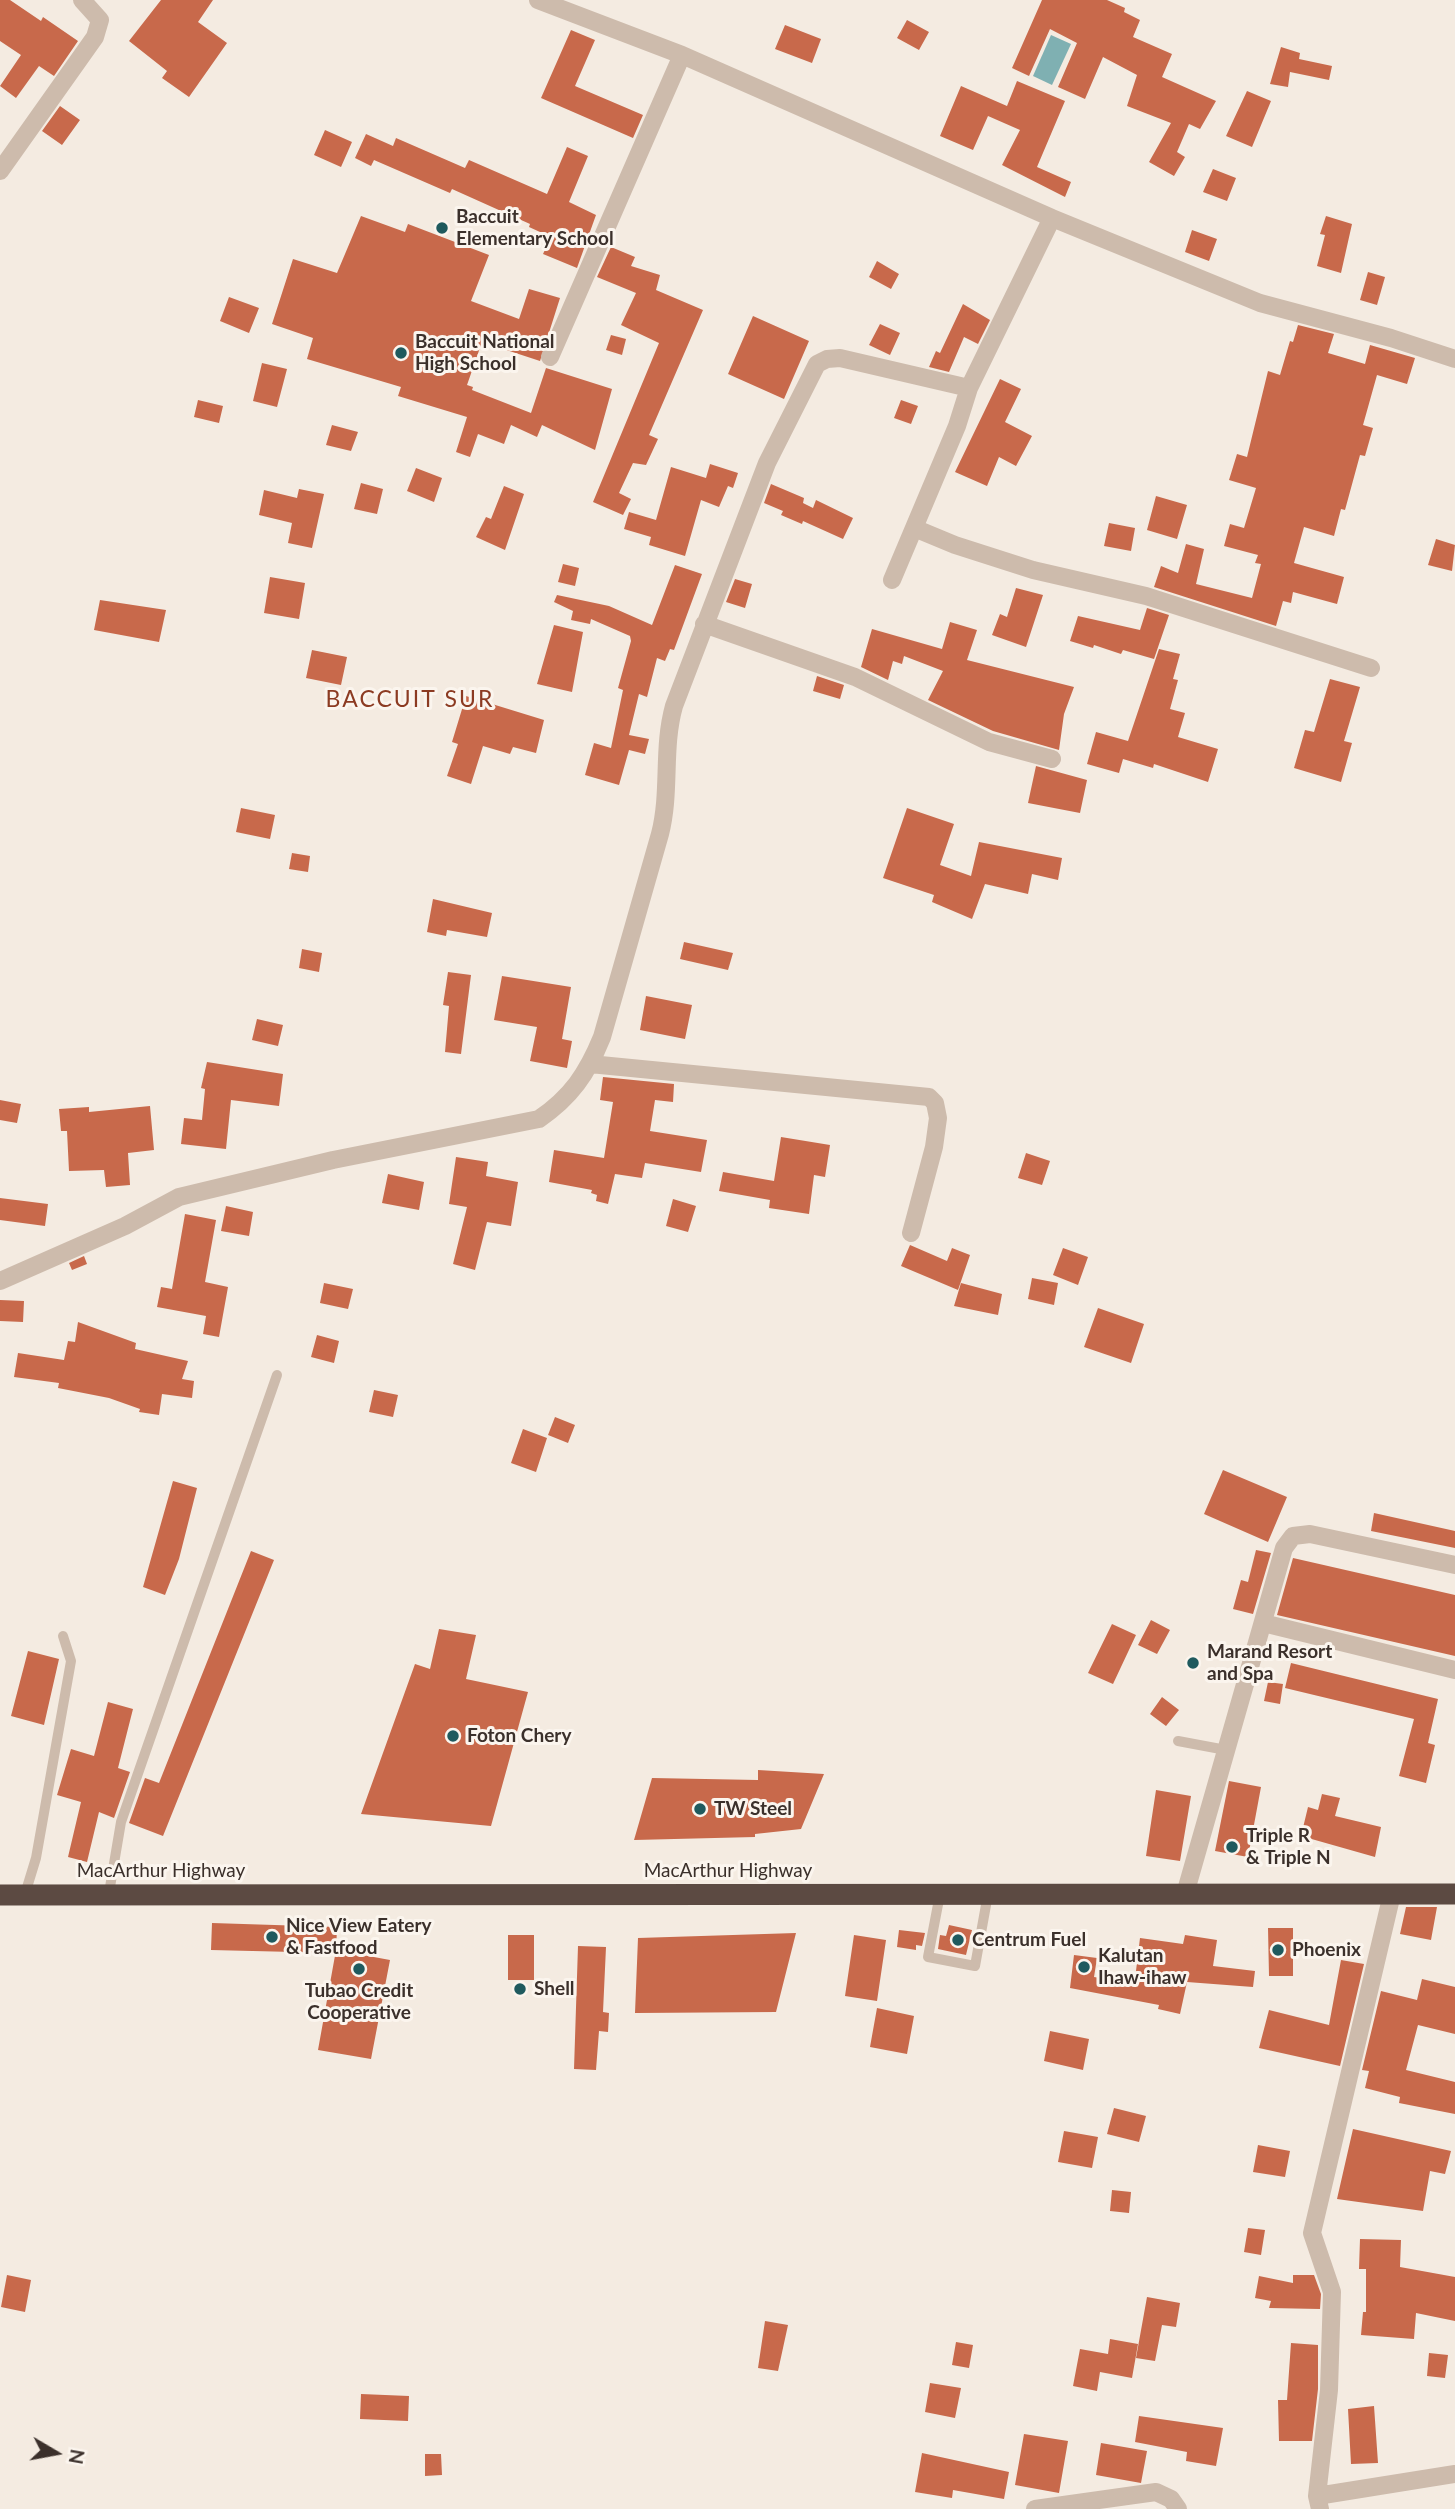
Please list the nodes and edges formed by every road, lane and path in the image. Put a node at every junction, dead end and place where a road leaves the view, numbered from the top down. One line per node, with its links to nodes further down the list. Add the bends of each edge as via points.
1 (82, 0): 4 (street, via 100,20 95,37)
2 (538, 0): 3 (street)
3 (681, 55): 5 (street); 6 (street)
4 (0, 171)
5 (1052, 219): 7 (street, via 1260,303); 8 (street)
6 (550, 357)
7 (1455, 359)
8 (969, 388): 9 (street); 11 (street, via 840,358 817,364 767,463)
9 (914, 528): 10 (street); 12 (street, via 1033,570 1146,596)
10 (892, 580)
11 (704, 624): 13 (street, via 855,677 989,742); 14 (street, via 667,730 668,805 603,1037)
12 (1371, 668)
13 (1052, 759)
14 (590, 1064): 15 (street, via 929,1097 935,1103 937,1128); 16 (street, via 565,1101 539,1119 333,1160 179,1197)
15 (911, 1233)
16 (0, 1281)
17 (277, 1376): 24 (lane, via 121,1822)
18 (1455, 1565): 19 (street, via 1293,1536 1284,1548)
19 (1263, 1623): 21 (street); 23 (street)
20 (63, 1636): 25 (lane, via 71,1661 36,1858)
21 (1455, 1670)
22 (1178, 1741): 23 (lane)
23 (1226, 1750): 28 (street)
24 (109, 1892): 25 (highway, MacArthur Highway); 26 (highway, MacArthur Highway)
25 (25, 1894): 31 (highway, MacArthur Highway)
26 (940, 1894): 27 (highway, MacArthur Highway); 27 (lane, via 929,1957 975,1965)
27 (988, 1894): 28 (highway, MacArthur Highway)
28 (1185, 1894): 29 (highway, MacArthur Highway)
29 (1392, 1894): 30 (highway, MacArthur Highway); 33 (street, via 1312,2233 1332,2292 1331,2366)
30 (1455, 1894)
31 (0, 1895)
32 (1455, 2474): 33 (street)
33 (1319, 2502)
34 (1035, 2509): 35 (street, via 1156,2492 1171,2499)
35 (1178, 2509)

